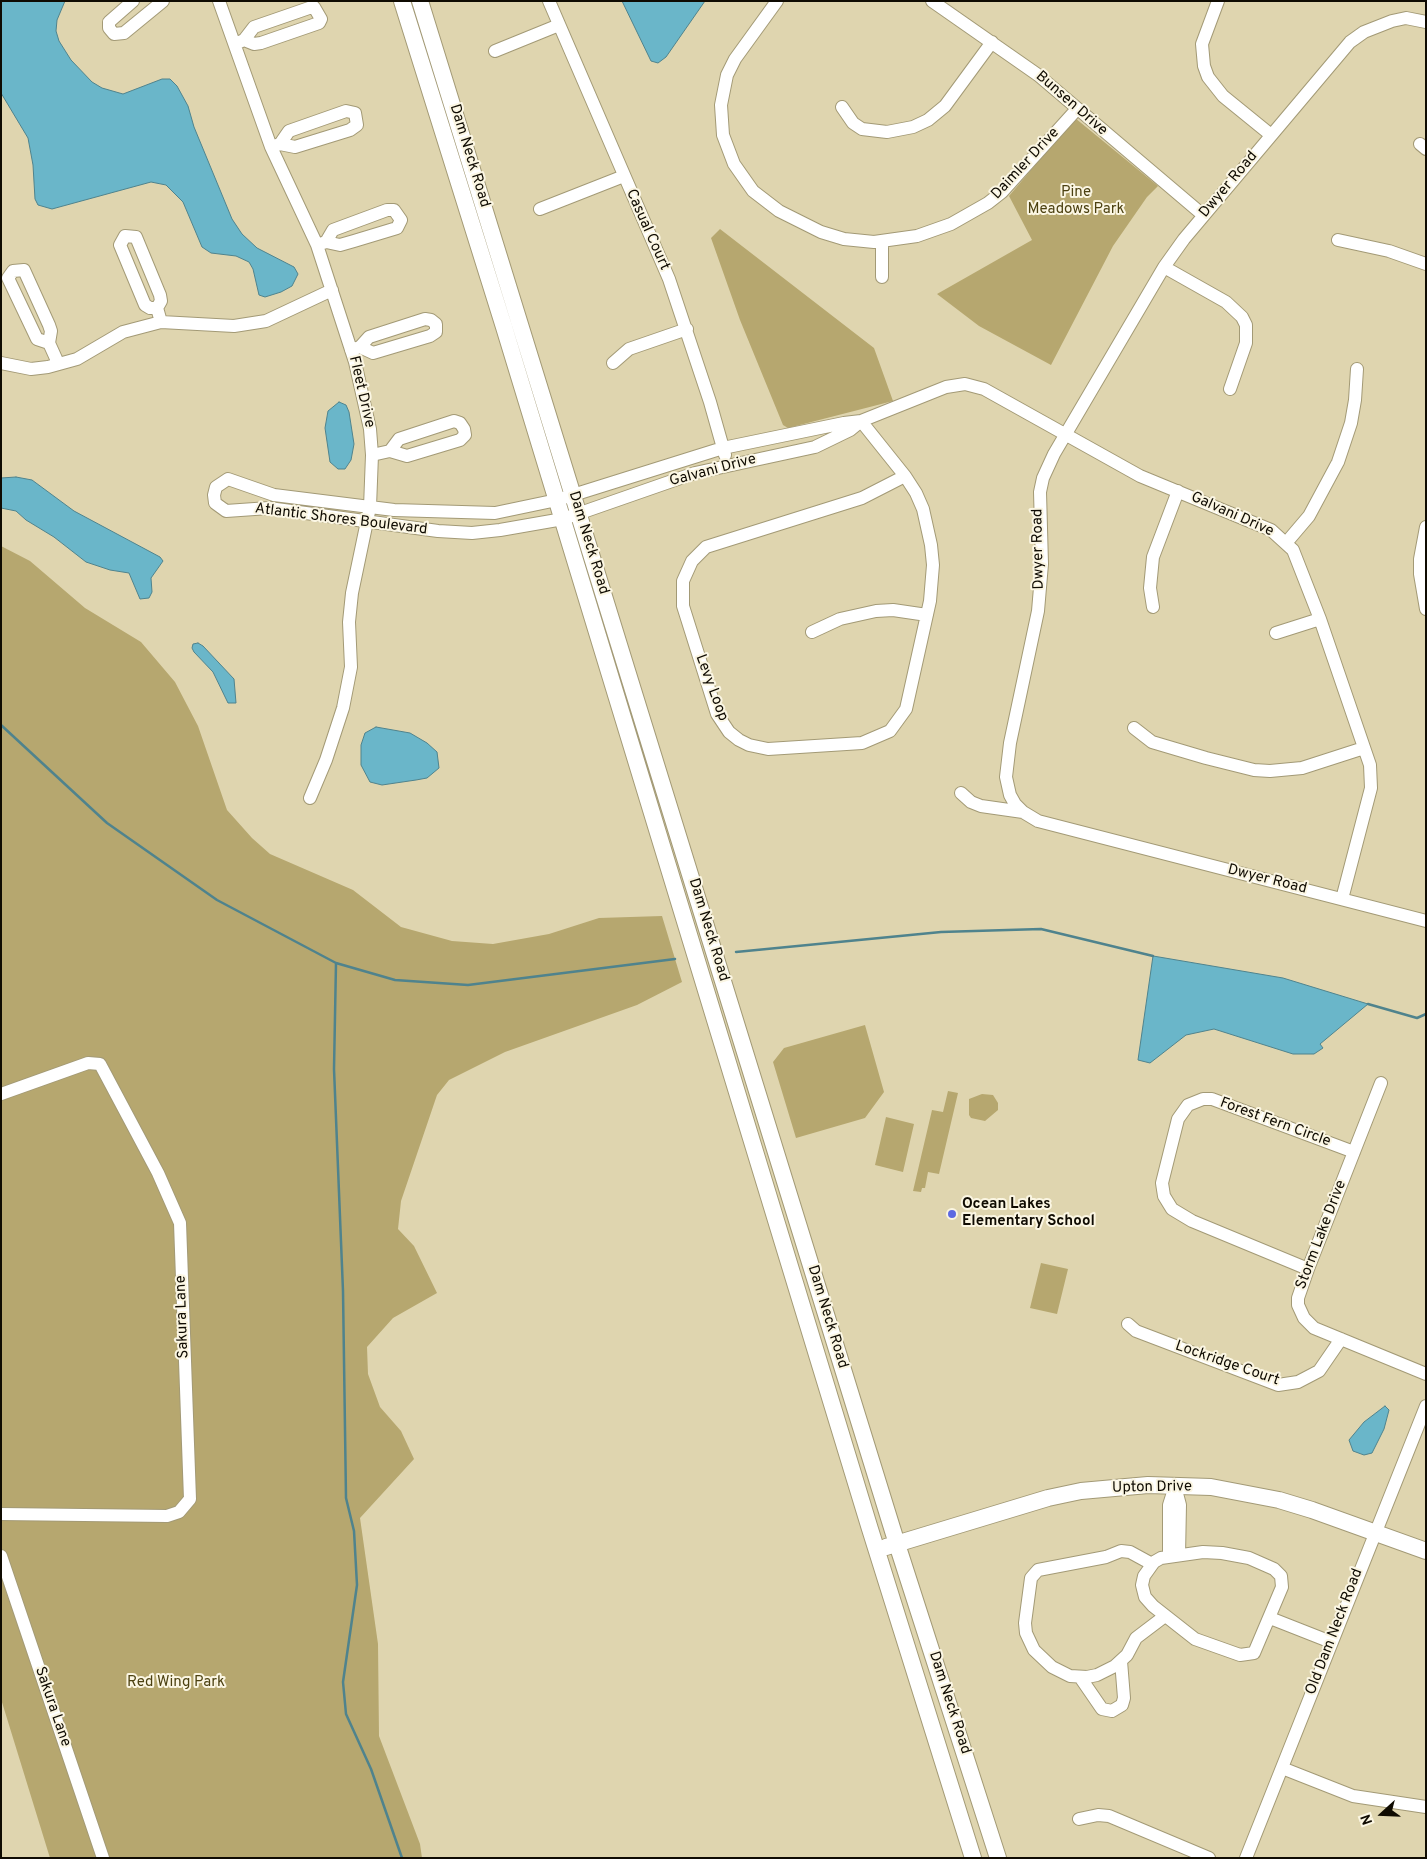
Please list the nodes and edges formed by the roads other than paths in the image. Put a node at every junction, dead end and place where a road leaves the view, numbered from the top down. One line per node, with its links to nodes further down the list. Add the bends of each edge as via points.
1 (133, 1): 2 (street, via 109,22 114,34 124,33)
2 (163, 1)
3 (219, 1): 12 (street, Fleet Drive)
4 (402, 1): 48 (main road, Dam Neck Road)
5 (420, 1): 47 (main road, Dam Neck Road)
6 (549, 1): 11 (street, Casual Court)
7 (777, 1): 23 (street, Daimler Drive, via 735,59 727,76 721,105 727,150 748,185 779,212 844,239)
8 (932, 1): 13 (street, Bunsen Drive)
9 (1218, 1): 17 (street, via 1202,44 1208,77 1223,96)
10 (1426, 22): 17 (street, Dwyer Road, via 1406,18 1392,21 1378,25 1350,42)
11 (560, 25): 14 (street); 19 (street, Casual Court)
12 (239, 42): 12 (street, via 261,43 320,23 321,19 314,7 309,8 254,27); 18 (street, Fleet Drive)
13 (992, 42): 15 (street, via 945,106 914,127 888,132 862,129 853,123); 16 (street, Bunsen Drive, via 1038,75)
14 (495, 51)
15 (842, 107)
16 (1077, 109): 21 (street, Bunsen Drive); 23 (street, Daimler Drive, via 1012,182 988,203 933,232)
17 (1271, 135): 21 (street, Dwyer Road)
18 (276, 145): 18 (street, via 295,147 350,130 358,122 355,113 346,111 289,131); 24 (street, Fleet Drive)
19 (624, 176): 20 (street); 31 (street, Casual Court)
20 (540, 209)
21 (1203, 216): 26 (street, Dwyer Road)
22 (1338, 240): 25 (street, via 1389,251)
23 (882, 242): 27 (street)
24 (321, 244): 24 (street, via 340,246 397,228 401,220 394,210 387,210 333,230); 28 (street, Fleet Drive)
25 (1426, 264)
26 (1164, 267): 38 (street, via 1226,302 1242,317 1246,326 1246,343); 40 (street, Dwyer Road)
27 (882, 277)
28 (332, 290): 30 (street, via 274,318 246,325); 33 (street, Fleet Drive)
29 (156, 308): 29 (street, via 161,302 160,295 136,237 125,236 120,245 145,305); 30 (street)
30 (160, 322): 35 (street, via 123,332 76,359)
31 (687, 329): 36 (street, via 629,349); 41 (street, Casual Court)
32 (49, 343): 32 (street, via 49,325 24,270 14,271 8,278 37,339); 35 (street)
33 (356, 349): 33 (street, via 373,353 430,336 436,332 436,324 425,319 369,337); 43 (street, Fleet Drive)
34 (1, 363): 35 (street, via 31,369)
35 (58, 363)
36 (613, 363)
37 (1357, 369): 54 (street, via 1356,400 1338,462 1308,516)
38 (1230, 389)
39 (861, 421): 40 (street, Galvani Drive, via 946,387 965,384 984,389); 41 (street, Galvani Drive); 44 (street, Galvani Drive, via 815,447); 45 (street, Levy Loop)
40 (1065, 435): 46 (street, Galvani Drive, via 1140,476); 65 (street, Dwyer Road, via 1048,464 1040,492 1042,564 1038,610 1006,777 1010,795)
41 (723, 448): 44 (street, Casual Court); 47 (street, Galvani Drive)
42 (390, 451): 42 (street, via 401,456 412,455 460,440 465,435 464,429 454,421 399,440); 43 (street)
43 (372, 455): 49 (street, Fleet Drive)
44 (727, 465): 50 (street, Galvani Drive)
45 (905, 476): 57 (street, Levy Loop, via 923,510 931,545 932,585); 57 (street, Levy Loop, via 862,498 706,547 687,570 683,606 722,724 739,740 768,749 862,743 890,731 906,709)
46 (1178, 491): 54 (street, Galvani Drive, via 1271,530); 55 (street, via 1153,557 1150,588)
47 (574, 495): 48 (street, Galvani Drive); 50 (main road, Dam Neck Road)
48 (557, 500): 49 (street, Atlantic Shores Boulevard, via 495,513); 51 (main road, Dam Neck Road)
49 (370, 507): 52 (street, Fleet Drive); 52 (street, Atlantic Shores Boulevard, via 271,495 228,479 216,487 214,495 216,503 226,511 269,508)
50 (579, 514): 51 (street, Galvani Drive); 71 (main road, Dam Neck Road)
51 (563, 519): 52 (street, Atlantic Shores Boulevard, via 472,533); 72 (main road, Dam Neck Road)
52 (367, 522): 64 (street, Fleet Drive, via 352,593 351,667 343,708)
53 (1426, 528): 56 (street, via 1420,574)
54 (1286, 542): 58 (street, Galvani Drive, via 1299,561)
55 (1153, 607)
56 (1426, 609)
57 (927, 615): 59 (street, via 876,611 840,619)
58 (1320, 619): 60 (street); 62 (street, Galvani Drive)
59 (812, 632)
60 (1276, 633)
61 (1134, 728): 62 (street, via 1152,742 1254,770 1302,768)
62 (1364, 748): 66 (street, Galvani Drive, via 1370,765 1371,788)
63 (961, 792): 65 (street, via 981,806)
64 (310, 798)
65 (1023, 812): 66 (street, Dwyer Road, via 1038,821)
66 (1342, 899): 67 (street, Dwyer Road)
67 (1426, 921)
68 (1381, 1083): 70 (street, Storm Lake Drive)
69 (1, 1094): 79 (street, Sakura Lane, via 88,1063 100,1064 158,1173 180,1222 190,1499 179,1512 167,1516)
70 (1354, 1152): 73 (street, Storm Lake Drive); 73 (street, Forest Fern Circle, via 1212,1099 1188,1105 1178,1119 1162,1183 1164,1196 1172,1209 1192,1221)
71 (794, 1211): 72 (main road); 81 (main road, Dam Neck Road)
72 (775, 1216): 82 (main road, Dam Neck Road)
73 (1308, 1269): 75 (street, Storm Lake Drive, via 1298,1298 1300,1311 1314,1328)
74 (1128, 1324): 75 (street, Lockridge Court, via 1136,1331 1278,1385 1298,1382 1319,1371)
75 (1341, 1339): 76 (street, Storm Lake Drive)
76 (1426, 1374)
77 (1426, 1406): 80 (street, Old Dam Neck Road)
78 (1175, 1486): 80 (main road, Upton Drive, via 1211,1487 1278,1500); 81 (main road, Upton Drive, via 1114,1487 1065,1495); 85 (street, via 1180,1505)
79 (1, 1514)
80 (1374, 1533): 83 (main road, Upton Drive); 89 (street, Old Dam Neck Road)
81 (897, 1544): 82 (main road, Upton Drive); 97 (main road, Dam Neck Road)
82 (876, 1550): 96 (main road, Dam Neck Road)
83 (1426, 1551)
84 (1, 1556): 95 (street, Sakura Lane)
85 (1174, 1556): 86 (street, via 1161,1558); 88 (street, via 1203,1552 1237,1554 1274,1569 1281,1576 1282,1587)
86 (1152, 1564): 87 (street, via 1144,1576 1143,1591 1148,1602); 91 (street, via 1130,1552 1121,1551 1106,1557 1044,1567 1033,1574 1025,1623 1029,1642 1060,1672)
87 (1165, 1616): 88 (street, via 1194,1639 1240,1655 1256,1651); 90 (street, via 1136,1638)
88 (1270, 1618): 89 (street)
89 (1331, 1642): 92 (street, Old Dam Neck Road)
90 (1121, 1662): 91 (street, via 1097,1675); 91 (street, via 1124,1698 1122,1705 1112,1712 1102,1709)
91 (1080, 1677)
92 (1282, 1768): 93 (street, via 1353,1796); 99 (street, Old Dam Neck Road)
93 (1426, 1807)
94 (1079, 1819): 98 (street, via 1109,1816)
95 (103, 1858)
96 (973, 1858)
97 (998, 1858)
98 (1209, 1858)
99 (1246, 1858)

